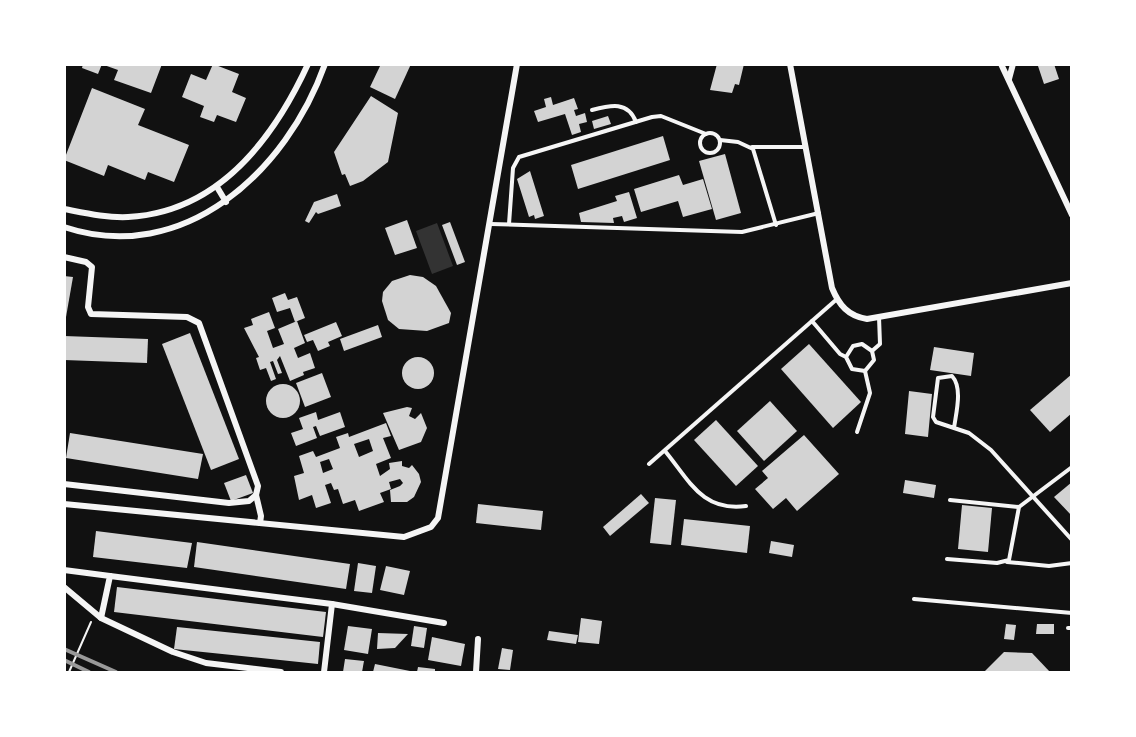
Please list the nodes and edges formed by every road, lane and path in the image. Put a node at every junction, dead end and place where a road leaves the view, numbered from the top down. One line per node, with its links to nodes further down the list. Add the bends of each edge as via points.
1 (325, 64): 7 (street)
2 (517, 64): 20 (street)
3 (790, 64): 14 (street)
4 (1001, 64): 8 (street)
5 (1013, 64): 8 (street)
6 (307, 66): 7 (street); 15 (street, via 260,147)
7 (321, 74): 16 (street, via 301,112 255,178)
8 (1009, 79): 19 (street)
9 (592, 110): 10 (lane, via 625,106)
10 (636, 122): 11 (lane, via 661,116); 21 (lane, via 519,157 513,168)
11 (706, 134): 12 (lane, via 716,135); 12 (lane, via 700,145 706,153 716,152)
12 (720, 140): 13 (lane)
13 (751, 147): 14 (lane); 22 (lane)
14 (806, 147): 18 (street)
15 (217, 187): 16 (street); 17 (street, via 160,214 127,217)
16 (226, 202): 23 (street, via 201,217 147,235 97,235)
17 (64, 209)
18 (819, 213): 22 (lane); 26 (street)
19 (1071, 214)
20 (491, 224): 21 (lane); 44 (street, via 438,518 431,527 404,537)
21 (509, 224): 22 (lane, via 742,232)
22 (776, 225)
23 (64, 227)
24 (64, 257): 38 (street, via 92,267 87,307 91,314 187,317 200,323 258,486)
25 (1071, 284): 27 (street)
26 (837, 299): 27 (street, via 855,317); 28 (lane)
27 (879, 317): 29 (lane, via 880,344)
28 (812, 321): 30 (lane); 34 (lane)
29 (872, 351): 30 (lane, via 857,344); 31 (lane, via 874,360)
30 (846, 357): 31 (lane, via 852,369)
31 (866, 371): 33 (lane, via 870,393)
32 (954, 428): 32 (lane, via 936,422 933,417 938,378 952,376 955,380 958,391); 39 (lane, via 969,433 991,450)
33 (857, 432)
34 (665, 450): 35 (lane); 42 (lane, via 705,499 716,506)
35 (649, 464)
36 (1071, 467): 39 (lane)
37 (64, 484): 38 (street, via 229,503 249,501)
38 (256, 495): 44 (street)
39 (1035, 496): 43 (lane); 45 (lane)
40 (950, 500): 43 (lane)
41 (64, 504): 44 (street)
42 (746, 506)
43 (1019, 507): 47 (lane, via 1011,555)
44 (260, 523)
45 (1071, 540)
46 (947, 559): 47 (lane)
47 (1005, 562): 48 (lane, via 1049,566)
48 (1071, 563)
49 (64, 570): 50 (street)
50 (110, 576): 53 (street); 55 (street)
51 (64, 587): 55 (street)
52 (914, 599): 54 (lane)
53 (332, 604): 56 (street); 60 (street)
54 (1071, 613)
55 (98, 616): 58 (path); 59 (street, via 190,658)
56 (444, 623)
57 (478, 639): 61 (street)
58 (69, 672)
59 (281, 672)
60 (324, 672)
61 (476, 672)

